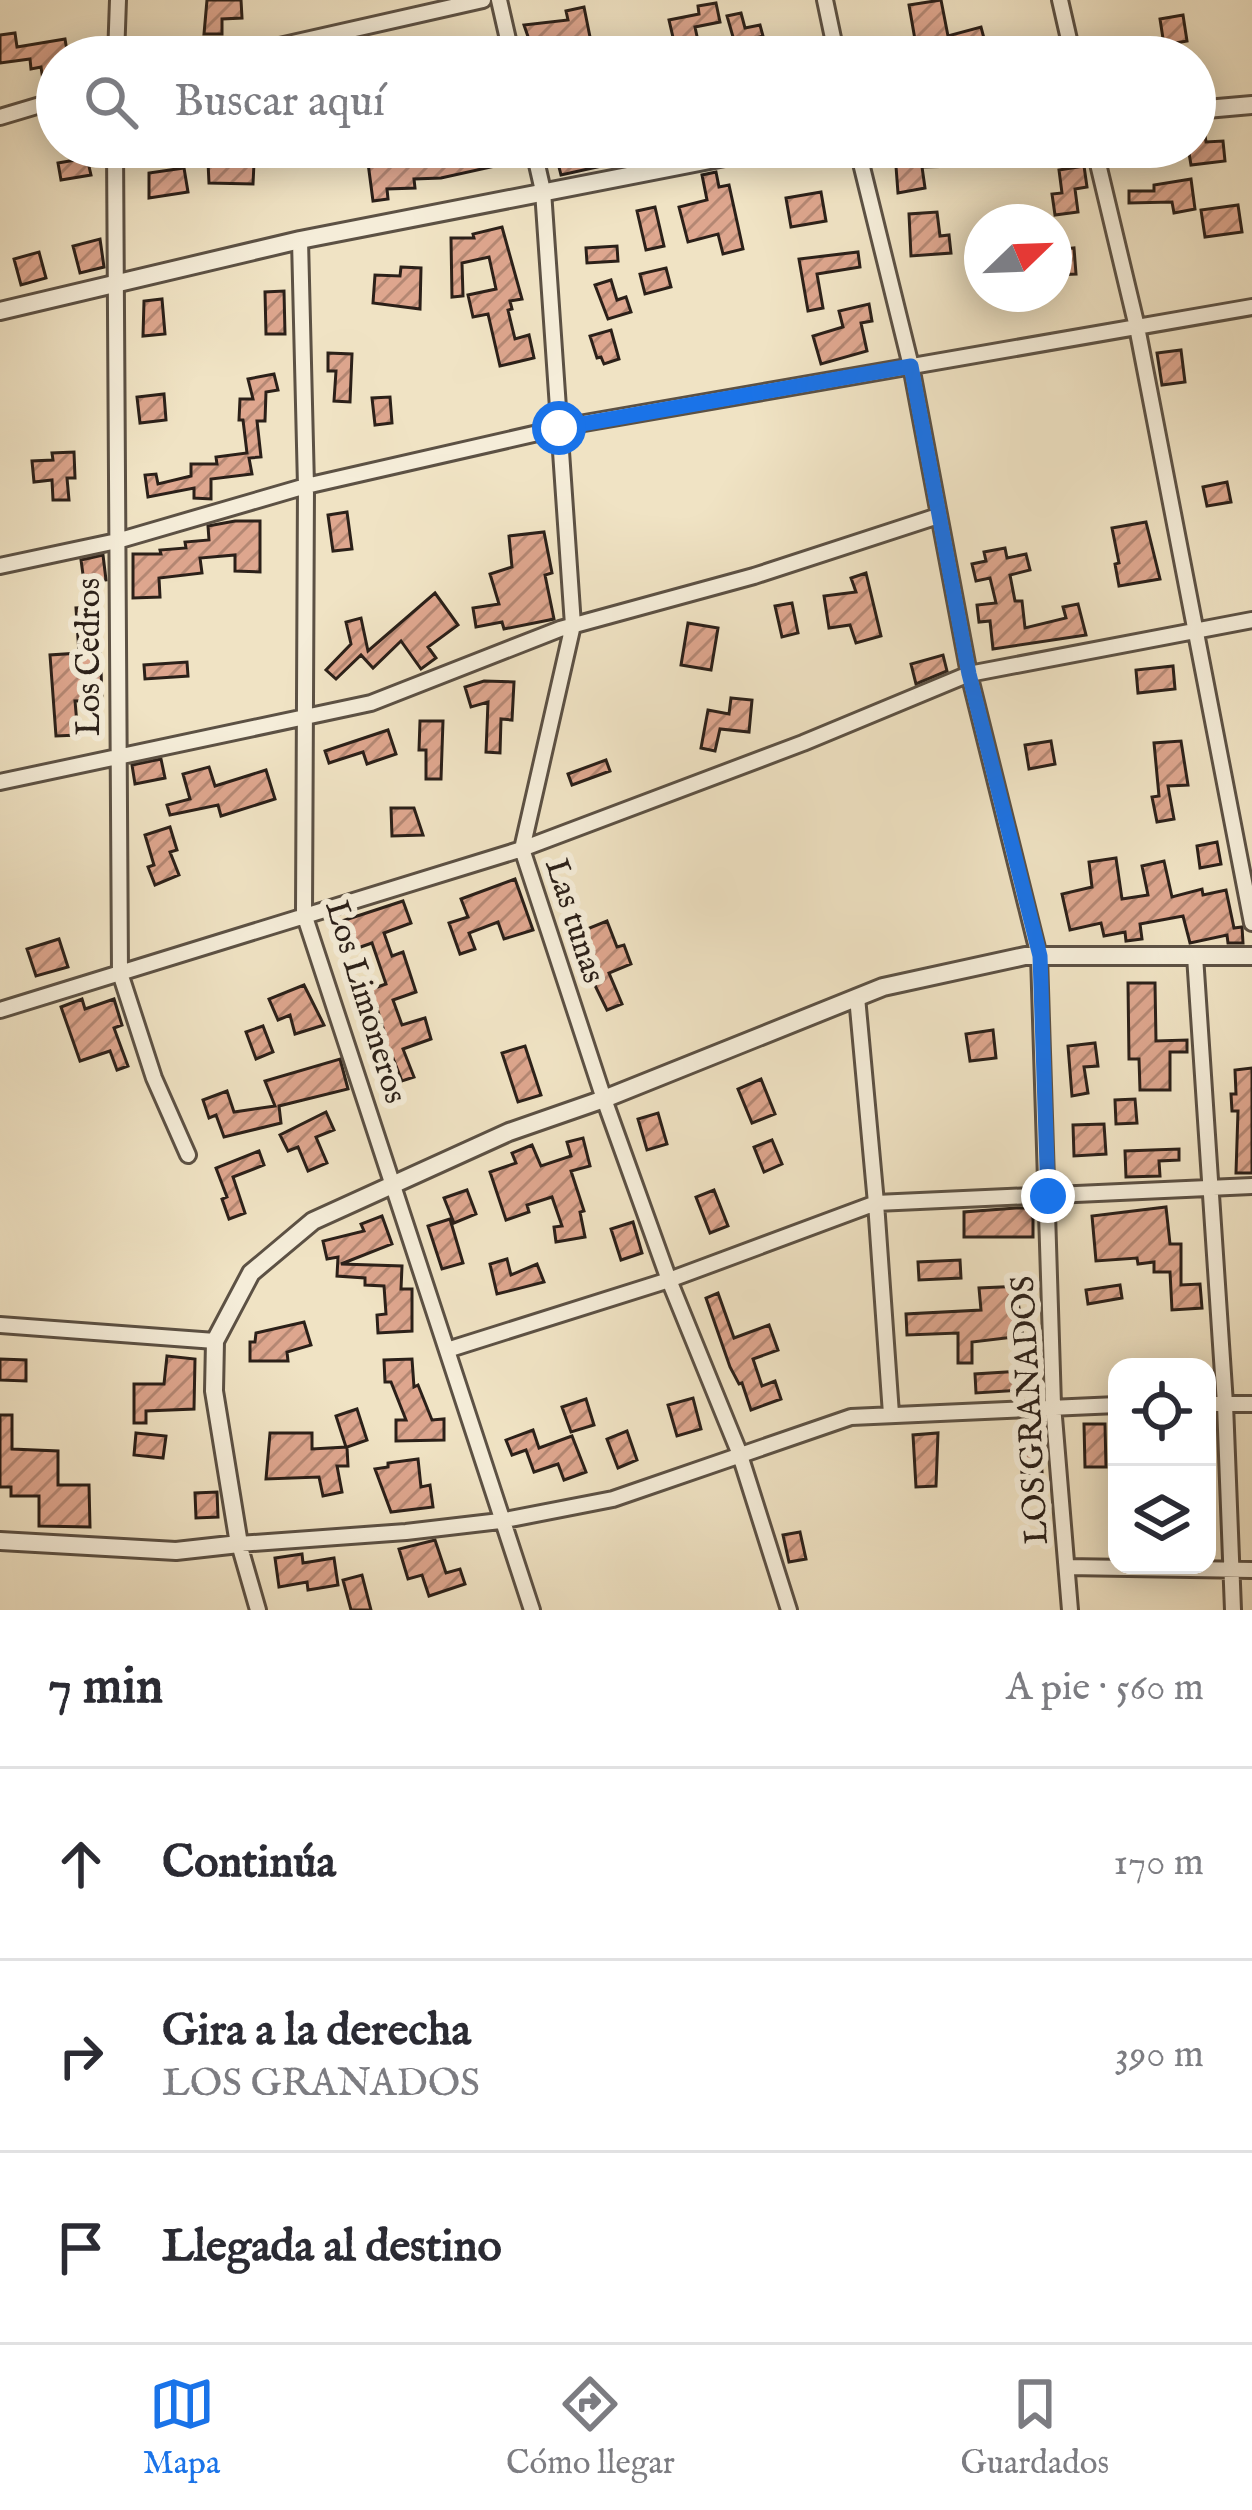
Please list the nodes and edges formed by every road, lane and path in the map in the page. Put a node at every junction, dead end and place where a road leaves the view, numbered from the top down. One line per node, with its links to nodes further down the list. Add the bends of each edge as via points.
1 (118, 0): 6 (street)
2 (484, 0): 7 (street)
3 (500, 0): 8 (street)
4 (825, 0): 9 (street)
5 (1060, 0): 10 (street)
6 (117, 36)
7 (324, 36)
8 (508, 36)
9 (833, 36)
10 (1068, 36)
11 (1252, 105): 13 (street)
12 (36, 106): 14 (street)
13 (1216, 108)
14 (0, 117)
15 (116, 168): 22 (street, Los Cedros)
16 (537, 168): 20 (street, Las tunas)
17 (665, 168): 20 (street)
18 (862, 168): 26 (street, LOS GRANADOS)
19 (1099, 168): 25 (street)
20 (543, 191): 21 (street); 27 (street, Las tunas)
21 (300, 240): 22 (street); 28 (street, Los Limoneros)
22 (117, 285): 24 (street); 30 (street, Los Cedros)
23 (1252, 307): 25 (street)
24 (0, 311)
25 (1137, 327): 26 (street); 34 (street)
26 (911, 366): 27 (street); 29 (street, LOS GRANADOS)
27 (559, 428): 28 (street); 33 (street, Las tunas)
28 (306, 486): 30 (street); 36 (street, Los Limoneros)
29 (938, 517): 33 (street); 35 (street, LOS GRANADOS)
30 (118, 541): 31 (street); 37 (street, Los Cedros)
31 (0, 566)
32 (1252, 620): 34 (street)
33 (573, 625): 36 (street, via 371,703); 39 (street, Las tunas)
34 (1195, 631): 35 (street); 41 (street)
35 (969, 674): 39 (street); 42 (street, LOS GRANADOS)
36 (302, 717): 37 (street); 40 (street, Los Limoneros)
37 (116, 758): 38 (street); 45 (street, Los Cedros)
38 (0, 782)
39 (522, 849): 40 (street); 48 (street, Las tunas)
40 (304, 914): 45 (street); 50 (street, Los Limoneros)
41 (1252, 923)
42 (1040, 956): 43 (street); 46 (street); 53 (street, LOS GRANADOS)
43 (1195, 956): 44 (street); 51 (street)
44 (1252, 956)
45 (120, 973): 47 (street); 49 (street, Los Cedros)
46 (856, 997): 48 (street); 54 (street)
47 (0, 1010)
48 (604, 1099): 50 (street); 55 (street, Las tunas)
49 (188, 1155)
50 (394, 1184): 57 (street, via 313,1221 250,1273); 58 (street, Los Limoneros)
51 (1210, 1185): 52 (street); 53 (street); 60 (street)
52 (1252, 1186)
53 (1048, 1196): 54 (street); 62 (street, LOS GRANADOS)
54 (876, 1203): 55 (street); 64 (street)
55 (669, 1280): 58 (street); 65 (street, Las tunas)
56 (0, 1325): 57 (street)
57 (215, 1341): 68 (street, via 214,1391)
58 (447, 1350): 66 (street, Los Limoneros)
59 (1216, 1404): 60 (street)
60 (1225, 1404): 61 (street); 71 (street)
61 (1252, 1404)
62 (1053, 1405): 63 (street); 64 (street); 69 (street, LOS GRANADOS)
63 (1108, 1405)
64 (891, 1414): 65 (street, via 851,1417)
65 (739, 1453): 66 (street, via 613,1499); 74 (street, Las tunas)
66 (500, 1521): 68 (street); 73 (street, Los Limoneros)
67 (0, 1541): 68 (street, via 176,1551)
68 (239, 1544): 72 (street)
69 (1067, 1567): 71 (street); 75 (street, LOS GRANADOS)
70 (1252, 1570): 71 (street)
71 (1232, 1571): 76 (street)
72 (258, 1610)
73 (532, 1610)
74 (789, 1610)
75 (1070, 1610)
76 (1233, 1610)

